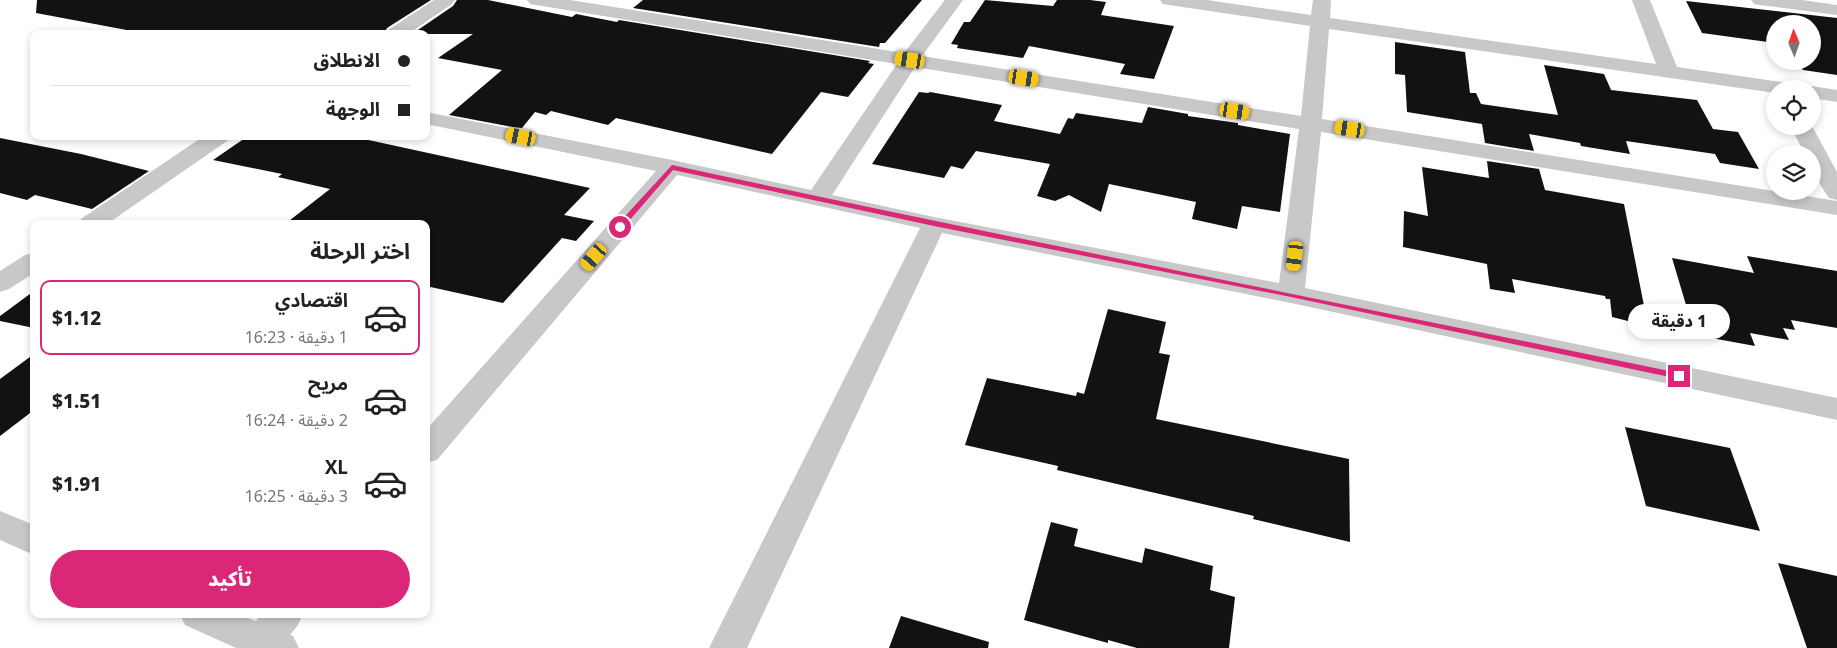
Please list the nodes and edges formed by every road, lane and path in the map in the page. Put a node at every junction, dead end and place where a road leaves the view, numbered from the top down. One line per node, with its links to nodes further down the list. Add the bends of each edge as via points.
1 (446, 0): 10 (street)
2 (536, 0): 11 (street)
3 (954, 0): 11 (street)
4 (1169, 0): 9 (street)
5 (1322, 0): 9 (street)
6 (1641, 0): 12 (street)
7 (1760, 0): 8 (street)
8 (1837, 10)
9 (1322, 22): 12 (street); 17 (street)
10 (401, 30)
11 (910, 60): 17 (street); 22 (street)
12 (1669, 72): 13 (street)
13 (1766, 86)
14 (1821, 93): 15 (street)
15 (1837, 96)
16 (430, 119): 20 (street)
17 (1311, 123): 23 (street); 28 (street)
18 (1806, 135): 21 (street)
19 (213, 140): 24 (street)
20 (672, 167): 22 (street); 30 (street)
21 (1837, 192)
22 (818, 198): 25 (street)
23 (1837, 208)
24 (96, 220)
25 (934, 224): 28 (street); 36 (street)
26 (30, 264): 27 (street)
27 (0, 283)
28 (1291, 294): 29 (street)
29 (1837, 409)
30 (430, 446)
31 (0, 526): 32 (street)
32 (30, 539)
33 (206, 618): 35 (street)
34 (283, 618): 35 (street)
35 (266, 646)
36 (728, 648)

